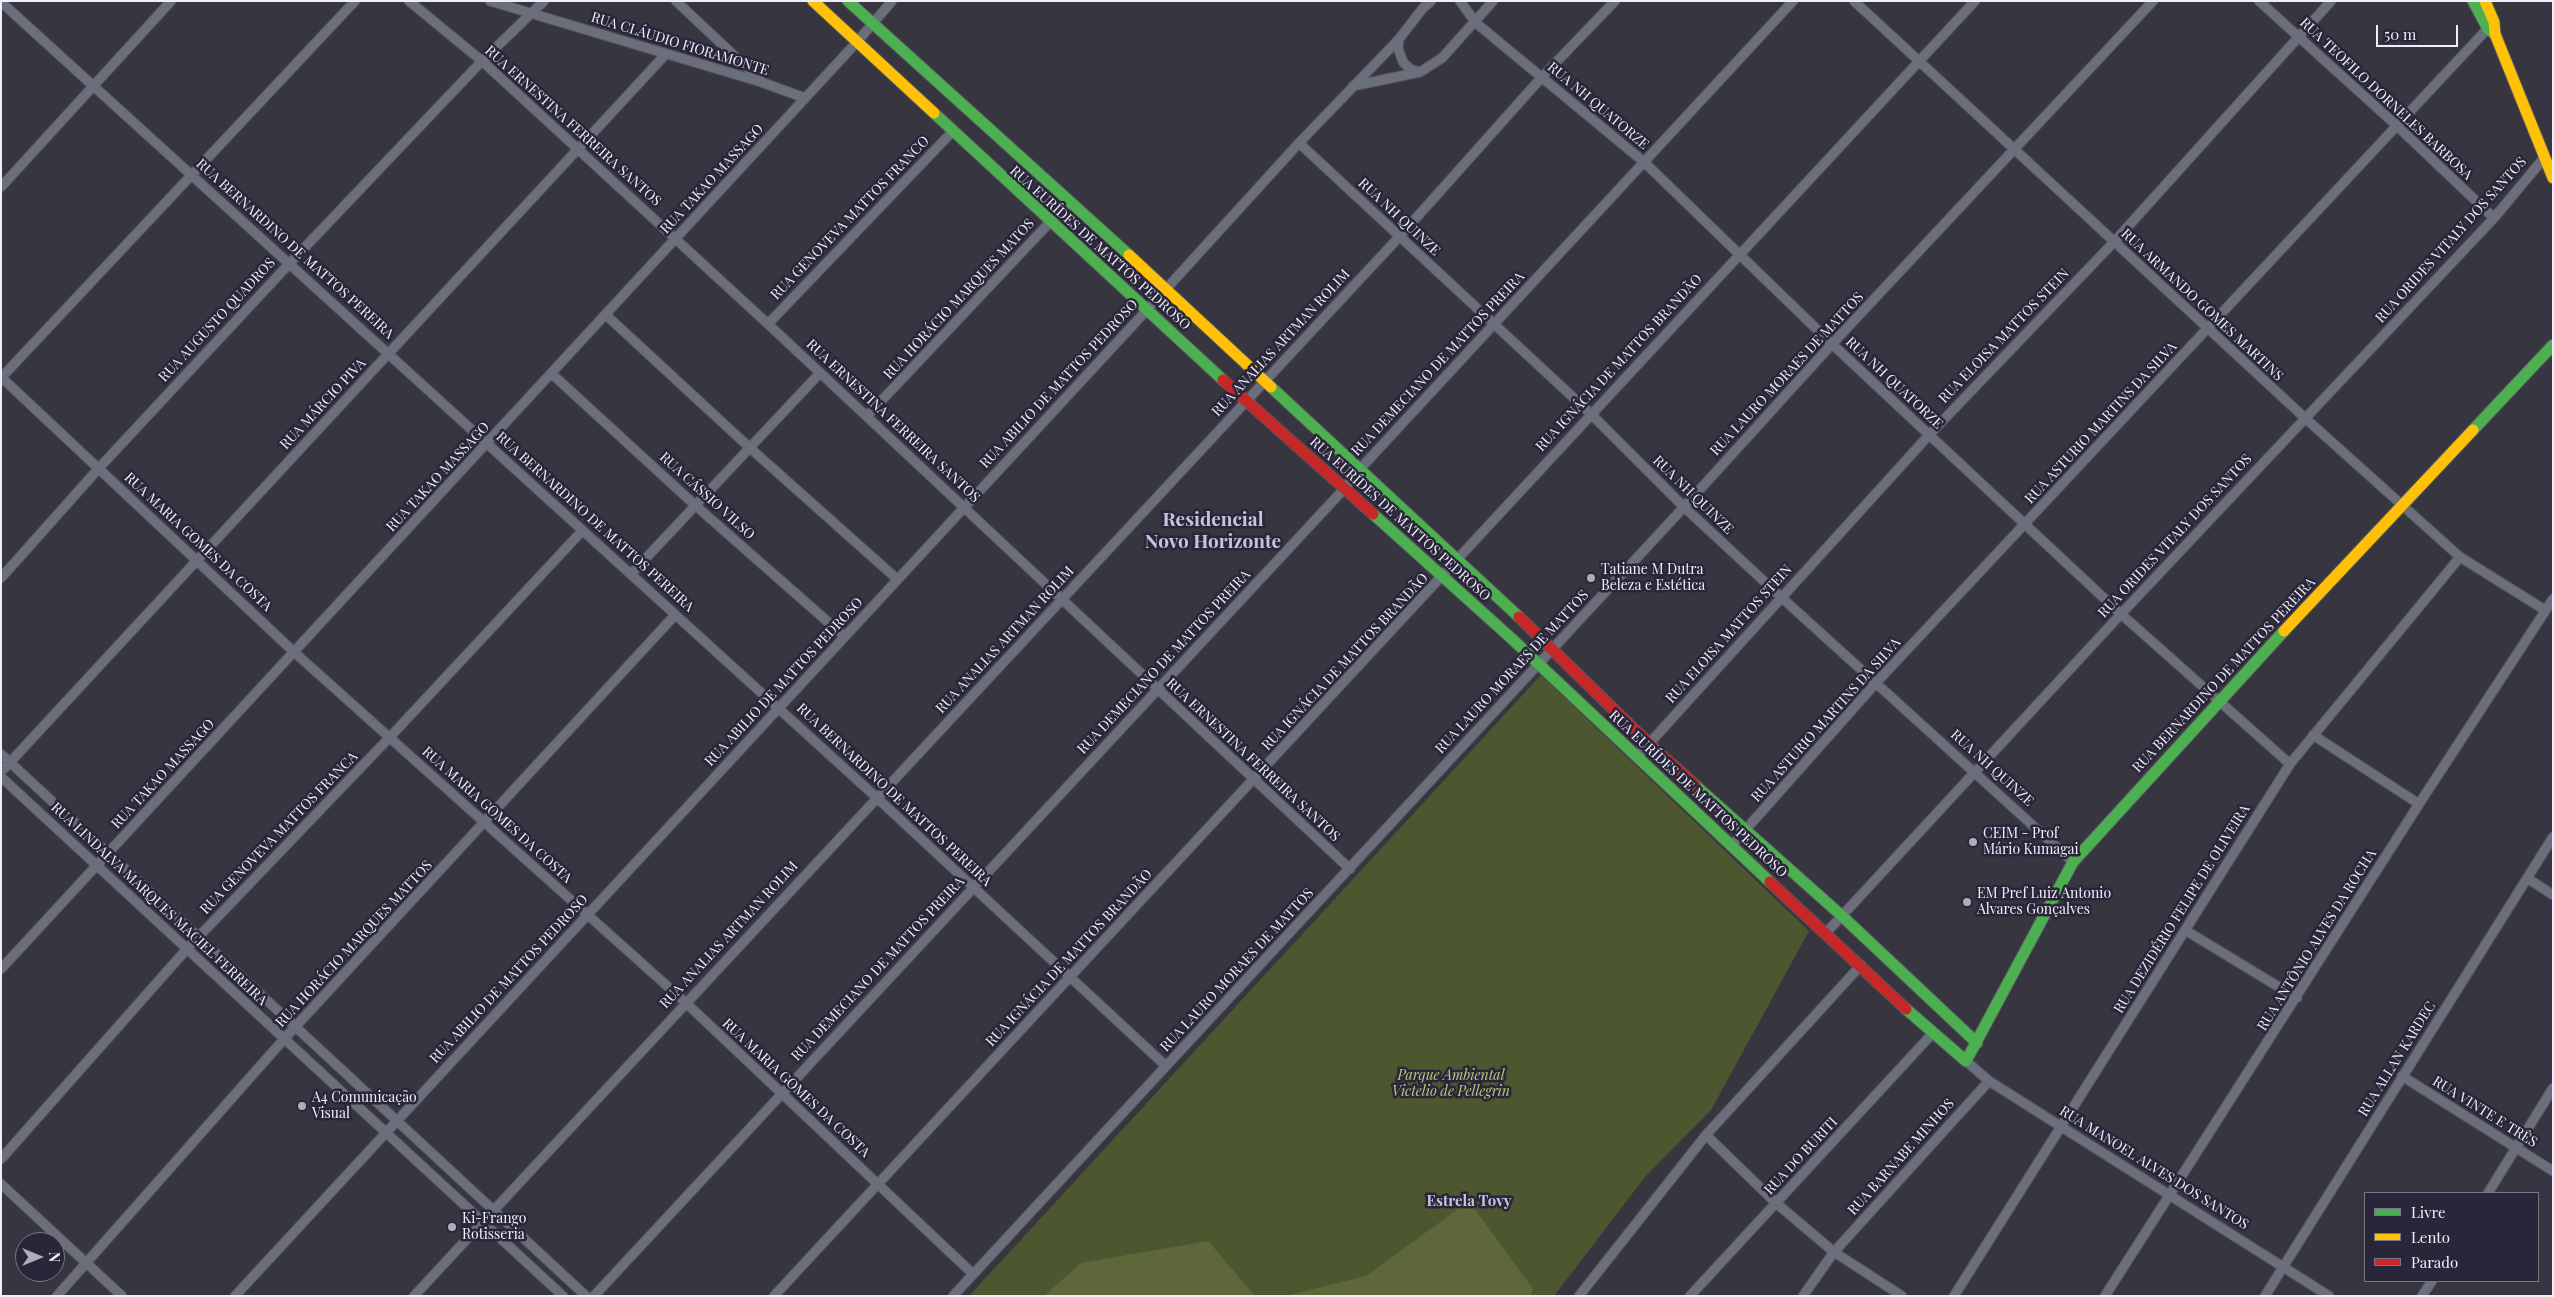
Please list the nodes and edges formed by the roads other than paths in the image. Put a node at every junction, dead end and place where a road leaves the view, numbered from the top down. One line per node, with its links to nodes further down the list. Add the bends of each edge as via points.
1 (171, 1): 38 (street)
2 (356, 1): 48 (street)
3 (410, 1): 33 (street, RUA ERNESTINA FERREIRA SANTOS)
4 (490, 1): 25 (street, RUA CLÁUDIO FIORAMONTE)
5 (544, 1): 25 (street, RUA AUGUSTO QUADROS)
6 (676, 1): 37 (street)
7 (812, 1): 31 (street, RUA EURÍDES DE MATTOS PEDROSO)
8 (848, 1): 27 (street, RUA EURÍDES DE MATTOS PEDROSO)
9 (892, 1): 27 (street, RUA TAKAO MASSAGO)
10 (1416, 1): 24 (street)
11 (1431, 1): 24 (street, RUA ABILIO DE MATTOS PEDROSO)
12 (1460, 1): 26 (street, RUA NH QUATORZE)
13 (1493, 1): 26 (street)
14 (1615, 1): 36 (street, RUA ANALIAS ARTMAN ROLIM)
15 (1793, 1): 47 (street, RUA DEMECIANO DE MATTOS PREIRA)
16 (1854, 1): 34 (street, RUA ARMANDO GOMES MARTINS)
17 (1975, 1): 34 (street, RUA IGNÁCIA DE MATTOS BRANDÃO)
18 (2153, 1): 45 (street, RUA LAURO MORAES DE MATTOS)
19 (2259, 1): 29 (street, RUA TEOFILO DORNELES BARBOSA)
20 (2331, 1): 29 (street, RUA ELOISA MATTOS STEIN)
21 (2474, 1): 28 (street)
22 (2485, 1): 28 (street)
23 (1, 2): 38 (street, RUA BERNARDINO DE MATTOS PEREIRA)
24 (1422, 8): 30 (street, RUA ABILIO DE MATTOS PEDROSO)
25 (532, 13): 32 (street, RUA CLÁUDIO FIORAMONTE); 33 (street, RUA AUGUSTO QUADROS)
26 (1476, 23): 35 (street, via 1442,58); 36 (street, RUA NH QUATORZE)
27 (873, 24): 31 (street, RUA TAKAO MASSAGO); 51 (street, RUA EURÍDES DE MATTOS PEDROSO)
28 (2492, 28): 41 (street, RUA ASTURIO MARTINS DA SILVA); 46 (street)
29 (2298, 36): 41 (street, RUA TEOFILO DORNELES BARBOSA); 56 (street, RUA ELOISA MATTOS STEIN)
30 (1399, 39): 35 (street, via 1398,48 1403,62); 39 (street, RUA ABILIO DE MATTOS PEDROSO)
31 (856, 43): 40 (street, RUA TAKAO MASSAGO); 42 (street, RUA EURÍDES DE MATTOS PEDROSO)
32 (666, 55): 37 (street, RUA CLÁUDIO FIORAMONTE); 44 (street, RUA MÁRCIO PIVA)
33 (482, 61): 44 (street, RUA ERNESTINA FERREIRA SANTOS); 58 (street, RUA AUGUSTO QUADROS)
34 (1918, 62): 45 (street, RUA ARMANDO GOMES MARTINS); 57 (street, RUA IGNÁCIA DE MATTOS BRANDÃO)
35 (1420, 72): 39 (street)
36 (1542, 77): 47 (street, RUA NH QUATORZE); 54 (street, RUA ANALIAS ARTMAN ROLIM)
37 (762, 82): 40 (street, RUA CLÁUDIO FIORAMONTE)
38 (94, 86): 48 (street, RUA BERNARDINO DE MATTOS PEREIRA); 50 (street)
39 (1352, 86): 43 (street, RUA ABILIO DE MATTOS PEDROSO)
40 (805, 98): 55 (street, RUA TAKAO MASSAGO)
41 (2396, 125): 52 (street, RUA TEOFILO DORNELES BARBOSA); 64 (street, RUA ASTURIO MARTINS DA SILVA)
42 (952, 132): 53 (street, RUA EURÍDES DE MATTOS PEDROSO); 62 (street, RUA GENOVEVA MATTOS FRANCO)
43 (1299, 143): 54 (street, RUA NH QUINZE); 59 (street, RUA ABILIO DE MATTOS PEDROSO)
44 (578, 149): 55 (street, RUA ERNESTINA FERREIRA SANTOS); 67 (street, RUA MÁRCIO PIVA)
45 (2015, 151): 56 (street, RUA ARMANDO GOMES MARTINS); 65 (street, RUA LAURO MORAES DE MATTOS)
46 (2544, 158): 49 (street); 52 (street, RUA ORIDES VITALY DOS SANTOS)
47 (1644, 162): 57 (street, RUA NH QUATORZE); 63 (street, RUA DEMECIANO DE MATTOS PREIRA)
48 (190, 174): 58 (street, RUA BERNARDINO DE MATTOS PEREIRA); 70 (street)
49 (2553, 178)
50 (1, 187)
51 (1070, 201): 53 (street, RUA HORÁCIO MARQUES MATOS); 59 (street, RUA EURÍDES DE MATTOS PEDROSO)
52 (2494, 218): 75 (street, RUA ORIDES VITALY DOS SANTOS)
53 (1050, 223): 60 (street, RUA EURÍDES DE MATTOS PEDROSO); 74 (street, RUA HORÁCIO MARQUES MATOS)
54 (1400, 236): 63 (street, RUA NH QUINZE); 71 (street, RUA ANALIAS ARTMAN ROLIM)
55 (676, 239): 61 (street, RUA TAKAO MASSAGO); 62 (street, RUA ERNESTINA FERREIRA SANTOS)
56 (2114, 242): 64 (street, RUA ARMANDO GOMES MARTINS); 76 (street, RUA ELOISA MATTOS STEIN)
57 (1738, 254): 65 (street, RUA NH QUATORZE); 73 (street, RUA IGNÁCIA DE MATTOS BRANDÃO)
58 (289, 264): 67 (street, RUA BERNARDINO DE MATTOS PEREIRA); 79 (street, RUA AUGUSTO QUADROS)
59 (1165, 289): 60 (street, RUA ABILIO DE MATTOS PEDROSO); 71 (street, RUA EURÍDES DE MATTOS PEDROSO)
60 (1146, 311): 72 (street, RUA EURÍDES DE MATTOS PEDROSO); 84 (street, RUA ABILIO DE MATTOS PEDROSO)
61 (606, 315): 69 (street, RUA TAKAO MASSAGO); 78 (street)
62 (768, 324): 68 (street, RUA ERNESTINA FERREIRA SANTOS)
63 (1494, 324): 73 (street, RUA NH QUINZE); 80 (street, RUA DEMECIANO DE MATTOS PREIRA)
64 (2207, 329): 75 (street, RUA ARMANDO GOMES MARTINS); 86 (street, RUA ASTURIO MARTINS DA SILVA)
65 (1832, 344): 76 (street, RUA NH QUATORZE); 85 (street, RUA LAURO MORAES DE MATTOS)
66 (2553, 344): 82 (street, RUA BERNARDINO DE MATTOS PEREIRA)
67 (388, 354): 77 (street, RUA BERNARDINO DE MATTOS PEREIRA); 90 (street, RUA MÁRCIO PIVA)
68 (820, 373): 74 (street, RUA ERNESTINA FERREIRA SANTOS); 78 (street)
69 (552, 374): 77 (street, RUA TAKAO MASSAGO); 83 (street, RUA CÁSSIO VILSO)
70 (1, 377): 79 (street, RUA MARIA GOMES DA COSTA)
71 (1265, 381): 72 (street, RUA ANALIAS ARTMAN ROLIM); 80 (street, RUA EURÍDES DE MATTOS PEDROSO)
72 (1246, 400): 81 (street, RUA EURÍDES DE MATTOS PEDROSO); 97 (street, RUA ANALIAS ARTMAN ROLIM)
73 (1591, 414): 85 (street, RUA NH QUINZE); 89 (street, RUA IGNÁCIA DE MATTOS BRANDÃO)
74 (867, 416): 84 (street, RUA ERNESTINA FERREIRA SANTOS)
75 (2305, 418): 82 (street, RUA ARMANDO GOMES MARTINS); 99 (street, RUA ORIDES VITALY DOS SANTOS)
76 (1929, 435): 86 (street, RUA NH QUATORZE); 95 (street, RUA ELOISA MATTOS STEIN)
77 (487, 444): 87 (street, RUA BERNARDINO DE MATTOS PEREIRA); 103 (street, RUA TAKAO MASSAGO)
78 (750, 448): 83 (street); 94 (street)
79 (98, 468): 90 (street, RUA MARIA GOMES DA COSTA); 93 (street, RUA AUGUSTO QUADROS)
80 (1360, 469): 81 (street, RUA DEMECIANO DE MATTOS PREIRA); 89 (street, RUA EURÍDES DE MATTOS PEDROSO)
81 (1344, 489): 92 (street, RUA EURÍDES DE MATTOS PEDROSO); 106 (street, RUA DEMECIANO DE MATTOS PREIRA)
82 (2403, 505): 88 (street, RUA ARMANDO GOMES MARTINS); 107 (street, RUA BERNARDINO DE MATTOS PEREIRA)
83 (696, 506): 91 (street); 101 (street, RUA CÁSSIO VILSO)
84 (964, 506): 94 (street, RUA ABILIO DE MATTOS PEDROSO); 97 (street, RUA ERNESTINA FERREIRA SANTOS)
85 (1684, 507): 95 (street, RUA NH QUINZE); 102 (street, RUA LAURO MORAES DE MATTOS)
86 (2026, 524): 99 (street, RUA NH QUATORZE); 105 (street, RUA ASTURIO MARTINS DA SILVA)
87 (582, 530): 91 (street, RUA BERNARDINO DE MATTOS PEREIRA); 109 (street, RUA GENOVEVA MATTOS FRANCA)
88 (2460, 557): 98 (street, RUA ARMANDO GOMES MARTINS); 110 (street, RUA DEZIDÉRIO FELIPE DE OLIVEIRA)
89 (1456, 559): 92 (street, RUA IGNÁCIA DE MATTOS BRANDÃO); 102 (street, RUA EURÍDES DE MATTOS PEDROSO)
90 (197, 560): 103 (street, RUA MARIA GOMES DA COSTA); 114 (street, RUA MÁRCIO PIVA)
91 (631, 574): 100 (street, RUA BERNARDINO DE MATTOS PEREIRA)
92 (1441, 577): 104 (street, RUA EURÍDES DE MATTOS PEDROSO); 119 (street, RUA IGNÁCIA DE MATTOS BRANDÃO)
93 (1, 578)
94 (897, 579): 101 (street, RUA ABILIO DE MATTOS PEDROSO)
95 (1781, 597): 105 (street, RUA NH QUINZE); 111 (street, RUA ELOISA MATTOS STEIN)
96 (2553, 599): 98 (street, RUA ANTÔNIO ALVES DA ROCHA)
97 (1061, 601): 106 (street, RUA ERNESTINA FERREIRA SANTOS); 120 (street, RUA ANALIAS ARTMAN ROLIM)
98 (2545, 610): 121 (street, RUA ANTÔNIO ALVES DA ROCHA)
99 (2121, 614): 107 (street, RUA NH QUATORZE); 117 (street, RUA ORIDES VITALY DOS SANTOS)
100 (675, 615): 108 (street, RUA BERNARDINO DE MATTOS PEREIRA); 122 (street, RUA HORÁCIO MARQUES MATTOS)
101 (844, 636): 108 (street, RUA ABILIO DE MATTOS PEDROSO)
102 (1552, 648): 104 (street, RUA LAURO MORAES DE MATTOS); 111 (street, RUA EURÍDES DE MATTOS PEDROSO)
103 (294, 652): 109 (street, RUA MARIA GOMES DA COSTA); 126 (street, RUA TAKAO MASSAGO)
104 (1537, 664): 113 (street, RUA EURÍDES DE MATTOS PEDROSO); 129 (street, RUA LAURO MORAES DE MATTOS)
105 (1876, 684): 117 (street, RUA NH QUINZE); 123 (street, RUA ASTURIO MARTINS DA SILVA)
106 (1156, 690): 119 (street, RUA ERNESTINA FERREIRA SANTOS); 131 (street, RUA DEMECIANO DE MATTOS PREIRA)
107 (2219, 700): 115 (street, RUA NH QUATORZE); 127 (street, RUA BERNARDINO DE MATTOS PEREIRA)
108 (778, 708): 120 (street, RUA BERNARDINO DE MATTOS PEREIRA); 133 (street, RUA ABILIO DE MATTOS PEDROSO)
109 (390, 736): 122 (street, RUA MARIA GOMES DA COSTA); 137 (street, RUA GENOVEVA MATTOS FRANCA)
110 (2313, 736): 115 (street, RUA DEZIDÉRIO FELIPE DE OLIVEIRA); 121 (street)
111 (1649, 744): 113 (street, RUA ELOISA MATTOS STEIN); 123 (street, RUA EURÍDES DE MATTOS PEDROSO)
112 (1, 754): 114 (street)
113 (1637, 757): 125 (street, RUA EURÍDES DE MATTOS PEDROSO)
114 (10, 763): 116 (street, RUA MÁRCIO PIVA); 126 (street)
115 (2290, 764): 135 (street, RUA DEZIDÉRIO FELIPE DE OLIVEIRA)
116 (1, 772)
117 (1976, 772): 127 (street, RUA NH QUINZE); 134 (street, RUA ORIDES VITALY DOS SANTOS)
118 (1, 777): 128 (street, RUA LINDALVA MARQUES MACIEL FERREIRA)
119 (1255, 780): 129 (street, RUA ERNESTINA FERREIRA SANTOS); 141 (street, RUA IGNÁCIA DE MATTOS BRANDÃO)
120 (876, 798): 131 (street, RUA BERNARDINO DE MATTOS PEREIRA); 143 (street, RUA ANALIAS ARTMAN ROLIM)
121 (2419, 804): 142 (street, RUA ANTÔNIO ALVES DA ROCHA)
122 (484, 822): 133 (street, RUA MARIA GOMES DA COSTA); 144 (street, RUA HORÁCIO MARQUES MATTOS)
123 (1745, 829): 125 (street, RUA ASTURIO MARTINS DA SILVA); 134 (street, RUA EURÍDES DE MATTOS PEDROSO)
124 (2553, 837): 130 (street, RUA ALLAN KARDEC)
125 (1732, 845): 136 (street, RUA EURÍDES DE MATTOS PEDROSO)
126 (108, 854): 128 (street, RUA TAKAO MASSAGO); 137 (street)
127 (2073, 862): 147 (street, RUA BERNARDINO DE MATTOS PEREIRA)
128 (98, 865): 138 (street, RUA LINDALVA MARQUES MACIEL FERREIRA); 140 (street, RUA TAKAO MASSAGO)
129 (1350, 869): 149 (street, RUA LAURO MORAES DE MATTOS)
130 (2527, 878): 132 (street); 150 (street, RUA ALLAN KARDEC)
131 (973, 887): 141 (street, RUA BERNARDINO DE MATTOS PEREIRA); 153 (street, RUA DEMECIANO DE MATTOS PREIRA)
132 (2553, 895)
133 (587, 915): 143 (street, RUA MARIA GOMES DA COSTA); 154 (street, RUA ABILIO DE MATTOS PEDROSO)
134 (1842, 916): 136 (street, RUA ORIDES VITALY DOS SANTOS); 147 (street, RUA EURÍDES DE MATTOS PEDROSO)
135 (2185, 930): 142 (street); 155 (street, RUA DEZIDÉRIO FELIPE DE OLIVEIRA)
136 (1826, 933): 139 (street, RUA EURÍDES DE MATTOS PEDROSO)
137 (198, 937): 138 (street, RUA GENOVEVA MATTOS FRANCA); 144 (street)
138 (188, 948): 146 (street, RUA LINDALVA MARQUES MACIEL FERREIRA); 159 (street, RUA GENOVEVA MATTOS FRANCA)
139 (1861, 965): 145 (street, RUA EURÍDES DE MATTOS PEDROSO); 157 (street)
140 (1, 969)
141 (1070, 977): 149 (street, RUA BERNARDINO DE MATTOS PEREIRA); 162 (street, RUA IGNÁCIA DE MATTOS BRANDÃO)
142 (2297, 998): 164 (street, RUA ANTÔNIO ALVES DA ROCHA)
143 (685, 1002): 153 (street, RUA MARIA GOMES DA COSTA); 166 (street, RUA ANALIAS ARTMAN ROLIM)
144 (295, 1028): 146 (street, RUA HORÁCIO MARQUES MATTOS); 154 (street)
145 (1932, 1034): 148 (street, RUA EURÍDES DE MATTOS PEDROSO); 165 (street, RUA DO BURITI)
146 (285, 1038): 156 (street, RUA LINDALVA MARQUES MACIEL FERREIRA); 169 (street, RUA HORÁCIO MARQUES MATTOS)
147 (1977, 1043): 148 (street, RUA BERNARDINO DE MATTOS PEREIRA)
148 (1966, 1061): 151 (street, RUA MANOEL ALVES DOS SANTOS)
149 (1166, 1066): 171 (street, RUA LAURO MORAES DE MATTOS)
150 (2402, 1076): 158 (street, RUA VINTE E TRÊS); 170 (street, RUA ALLAN KARDEC)
151 (1989, 1081): 155 (street, RUA MANOEL ALVES DOS SANTOS); 168 (street, RUA BARNABE MINHOS)
152 (2553, 1088): 158 (street)
153 (782, 1093): 162 (street, RUA MARIA GOMES DA COSTA); 179 (street, RUA DEMECIANO DE MATTOS PREIRA)
154 (396, 1122): 156 (street, RUA ABILIO DE MATTOS PEDROSO); 166 (street)
155 (2061, 1126): 164 (street, RUA MANOEL ALVES DOS SANTOS); 186 (street, RUA DEZIDÉRIO FELIPE DE OLIVEIRA)
156 (386, 1133): 167 (street, RUA LINDALVA MARQUES MACIEL FERREIRA); 175 (street, RUA ABILIO DE MATTOS PEDROSO)
157 (1706, 1135): 165 (street); 182 (street)
158 (2517, 1149): 160 (street, RUA VINTE E TRÊS); 163 (street)
159 (1, 1159)
160 (2553, 1172)
161 (1, 1184): 169 (street)
162 (878, 1184): 171 (street, RUA MARIA GOMES DA COSTA); 180 (street, RUA IGNÁCIA DE MATTOS BRANDÃO)
163 (2489, 1192)
164 (2171, 1194): 170 (street, RUA MANOEL ALVES DOS SANTOS); 187 (street, RUA ANTÔNIO ALVES DA ROCHA)
165 (1776, 1203): 168 (street); 183 (street, RUA DO BURITI)
166 (493, 1211): 167 (street, RUA ANALIAS ARTMAN ROLIM); 178 (street)
167 (483, 1222): 176 (street, RUA ANALIAS ARTMAN ROLIM); 177 (street, RUA LINDALVA MARQUES MACIEL FERREIRA)
168 (1834, 1252): 184 (street, RUA BARNABE MINHOS); 185 (street)
169 (86, 1263): 173 (street, RUA HORÁCIO MARQUES MATTOS); 174 (street)
170 (2283, 1267): 188 (street, RUA ALLAN KARDEC); 189 (street, RUA MANOEL ALVES DOS SANTOS)
171 (973, 1274): 181 (street, RUA LAURO MORAES DE MATTOS)
172 (2431, 1282): 190 (street)
173 (57, 1296)
174 (122, 1296)
175 (235, 1296)
176 (414, 1296)
177 (563, 1296)
178 (586, 1296)
179 (594, 1296)
180 (774, 1296)
181 (953, 1296)
182 (1579, 1296)
183 (1690, 1296)
184 (1803, 1296)
185 (1902, 1296)
186 (1954, 1296)
187 (2106, 1296)
188 (2265, 1296)
189 (2329, 1296)
190 (2422, 1296)

